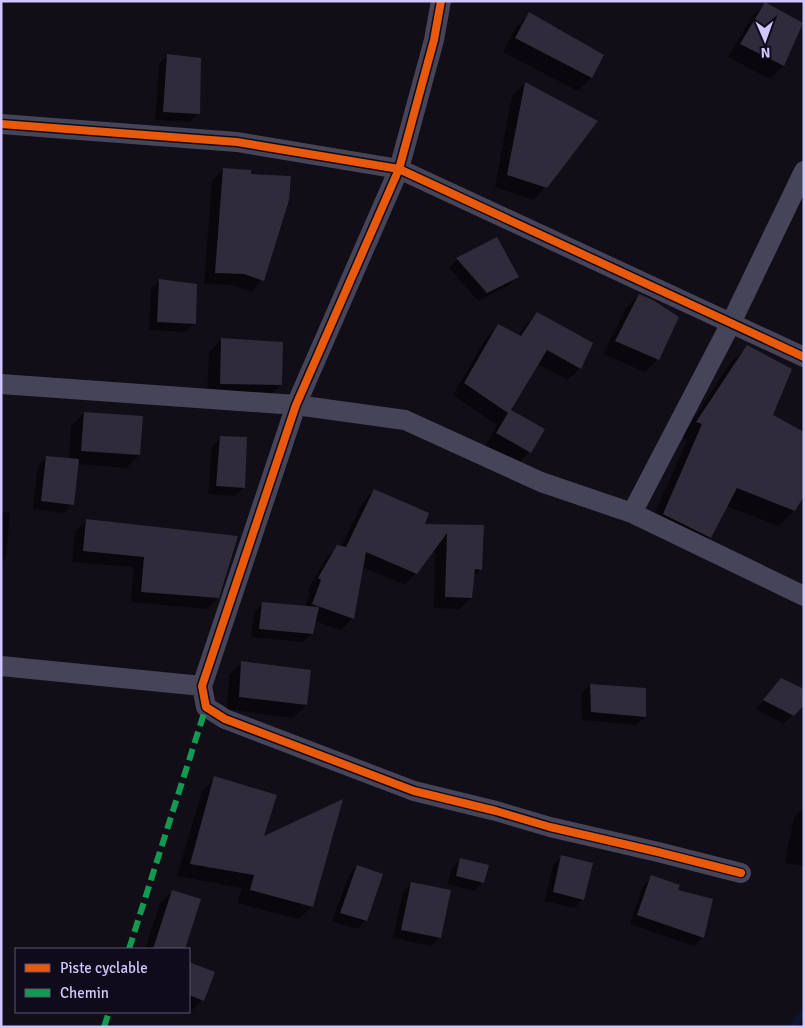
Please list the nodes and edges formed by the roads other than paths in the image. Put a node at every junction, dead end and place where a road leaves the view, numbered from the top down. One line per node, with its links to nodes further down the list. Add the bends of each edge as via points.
1 (441, 1): 3 (street, via 434,40)
2 (1, 124): 3 (street, via 237,142)
3 (399, 170): 5 (street); 8 (street)
4 (804, 171): 5 (street)
5 (731, 323): 6 (street); 9 (street)
6 (804, 357)
7 (1, 384): 8 (street)
8 (296, 405): 9 (street, via 405,420 541,482); 12 (street)
9 (632, 513): 10 (street)
10 (804, 596)
11 (1, 666): 12 (street)
12 (202, 686): 13 (street, via 206,707 225,719 414,791)
13 (741, 873)

